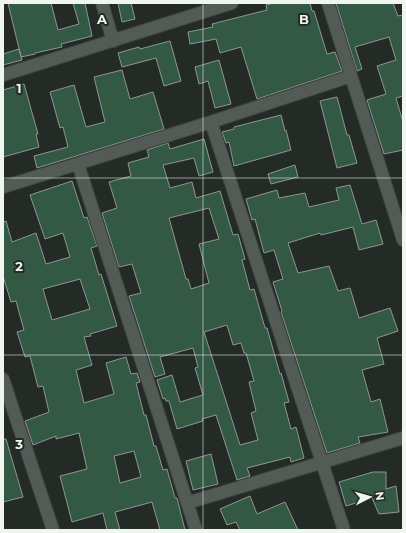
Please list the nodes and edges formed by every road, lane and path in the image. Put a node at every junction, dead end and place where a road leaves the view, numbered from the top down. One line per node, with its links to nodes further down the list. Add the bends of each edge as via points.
1 (102, 3): 5 (street)
2 (232, 3): 4 (street)
3 (328, 3): 7 (street)
4 (216, 5): 5 (street)
5 (113, 41): 6 (street)
6 (3, 75)
7 (351, 76): 8 (street); 11 (street)
8 (211, 122): 9 (street); 14 (street)
9 (78, 164): 10 (street); 15 (street)
10 (3, 187)
11 (403, 240)
12 (3, 379): 16 (street)
13 (403, 438): 14 (street)
14 (322, 462): 15 (street); 18 (street)
15 (187, 503): 17 (street)
16 (53, 530)
17 (196, 530)
18 (344, 530)

